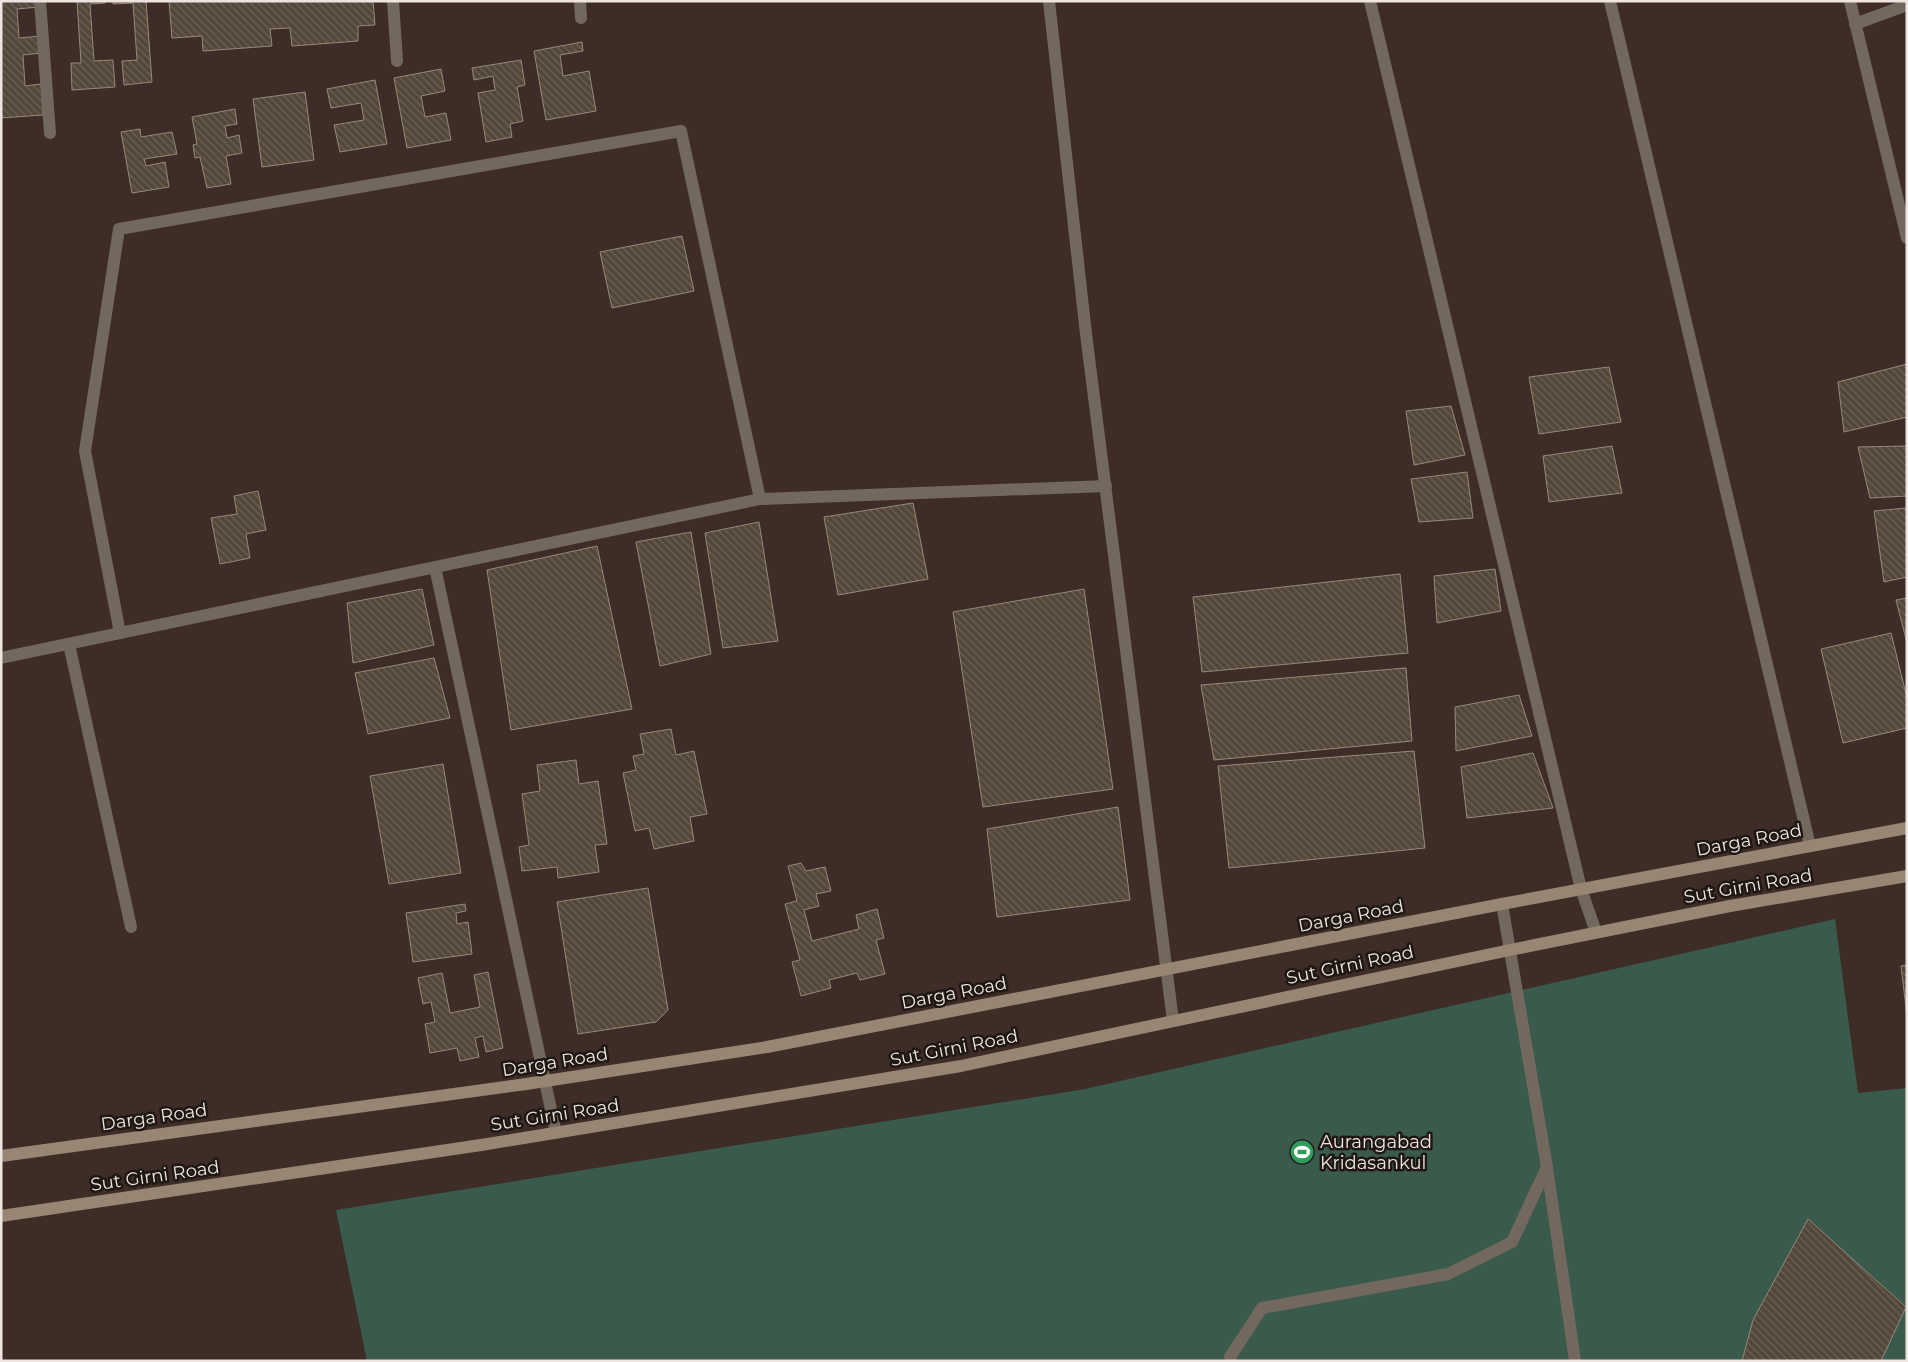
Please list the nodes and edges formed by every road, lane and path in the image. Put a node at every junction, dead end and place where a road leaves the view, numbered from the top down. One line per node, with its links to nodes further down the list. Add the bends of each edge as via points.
1 (40, 1): 12 (street)
2 (393, 1): 11 (street)
3 (580, 1): 9 (street)
4 (1049, 1): 14 (street)
5 (1370, 1): 23 (street)
6 (1610, 1): 21 (street)
7 (1850, 1): 10 (street)
8 (1907, 5): 10 (street)
9 (581, 18)
10 (1856, 24): 13 (street)
11 (397, 61)
12 (50, 133)
13 (1907, 238)
14 (1106, 486): 15 (street); 28 (street)
15 (760, 499): 16 (street); 17 (street, via 681,131 119,228 84,452)
16 (435, 567): 17 (street); 30 (street)
17 (120, 632): 18 (street)
18 (69, 644): 19 (street); 25 (street)
19 (1, 658)
20 (1907, 828): 21 (main road, Darga Road)
21 (1810, 846): 23 (main road, Darga Road)
22 (1907, 876): 26 (main road, Sut Girni Road)
23 (1581, 889): 24 (main road, Darga Road); 26 (street)
24 (1502, 904): 27 (street); 28 (main road, Darga Road)
25 (131, 927)
26 (1596, 932): 27 (main road, Sut Girni Road)
27 (1510, 950): 29 (main road, Sut Girni Road); 33 (street)
28 (1167, 970): 29 (street); 30 (main road, Darga Road, via 767,1047)
29 (1173, 1021): 31 (main road, Sut Girni Road, via 961,1066)
30 (544, 1082): 31 (street); 32 (main road, Darga Road)
31 (556, 1133): 34 (main road, Sut Girni Road)
32 (1, 1156)
33 (1547, 1167): 35 (street, via 1512,1242 1448,1274 1262,1308 1230,1357); 36 (street)
34 (1, 1216)
35 (1231, 1361)
36 (1575, 1361)

